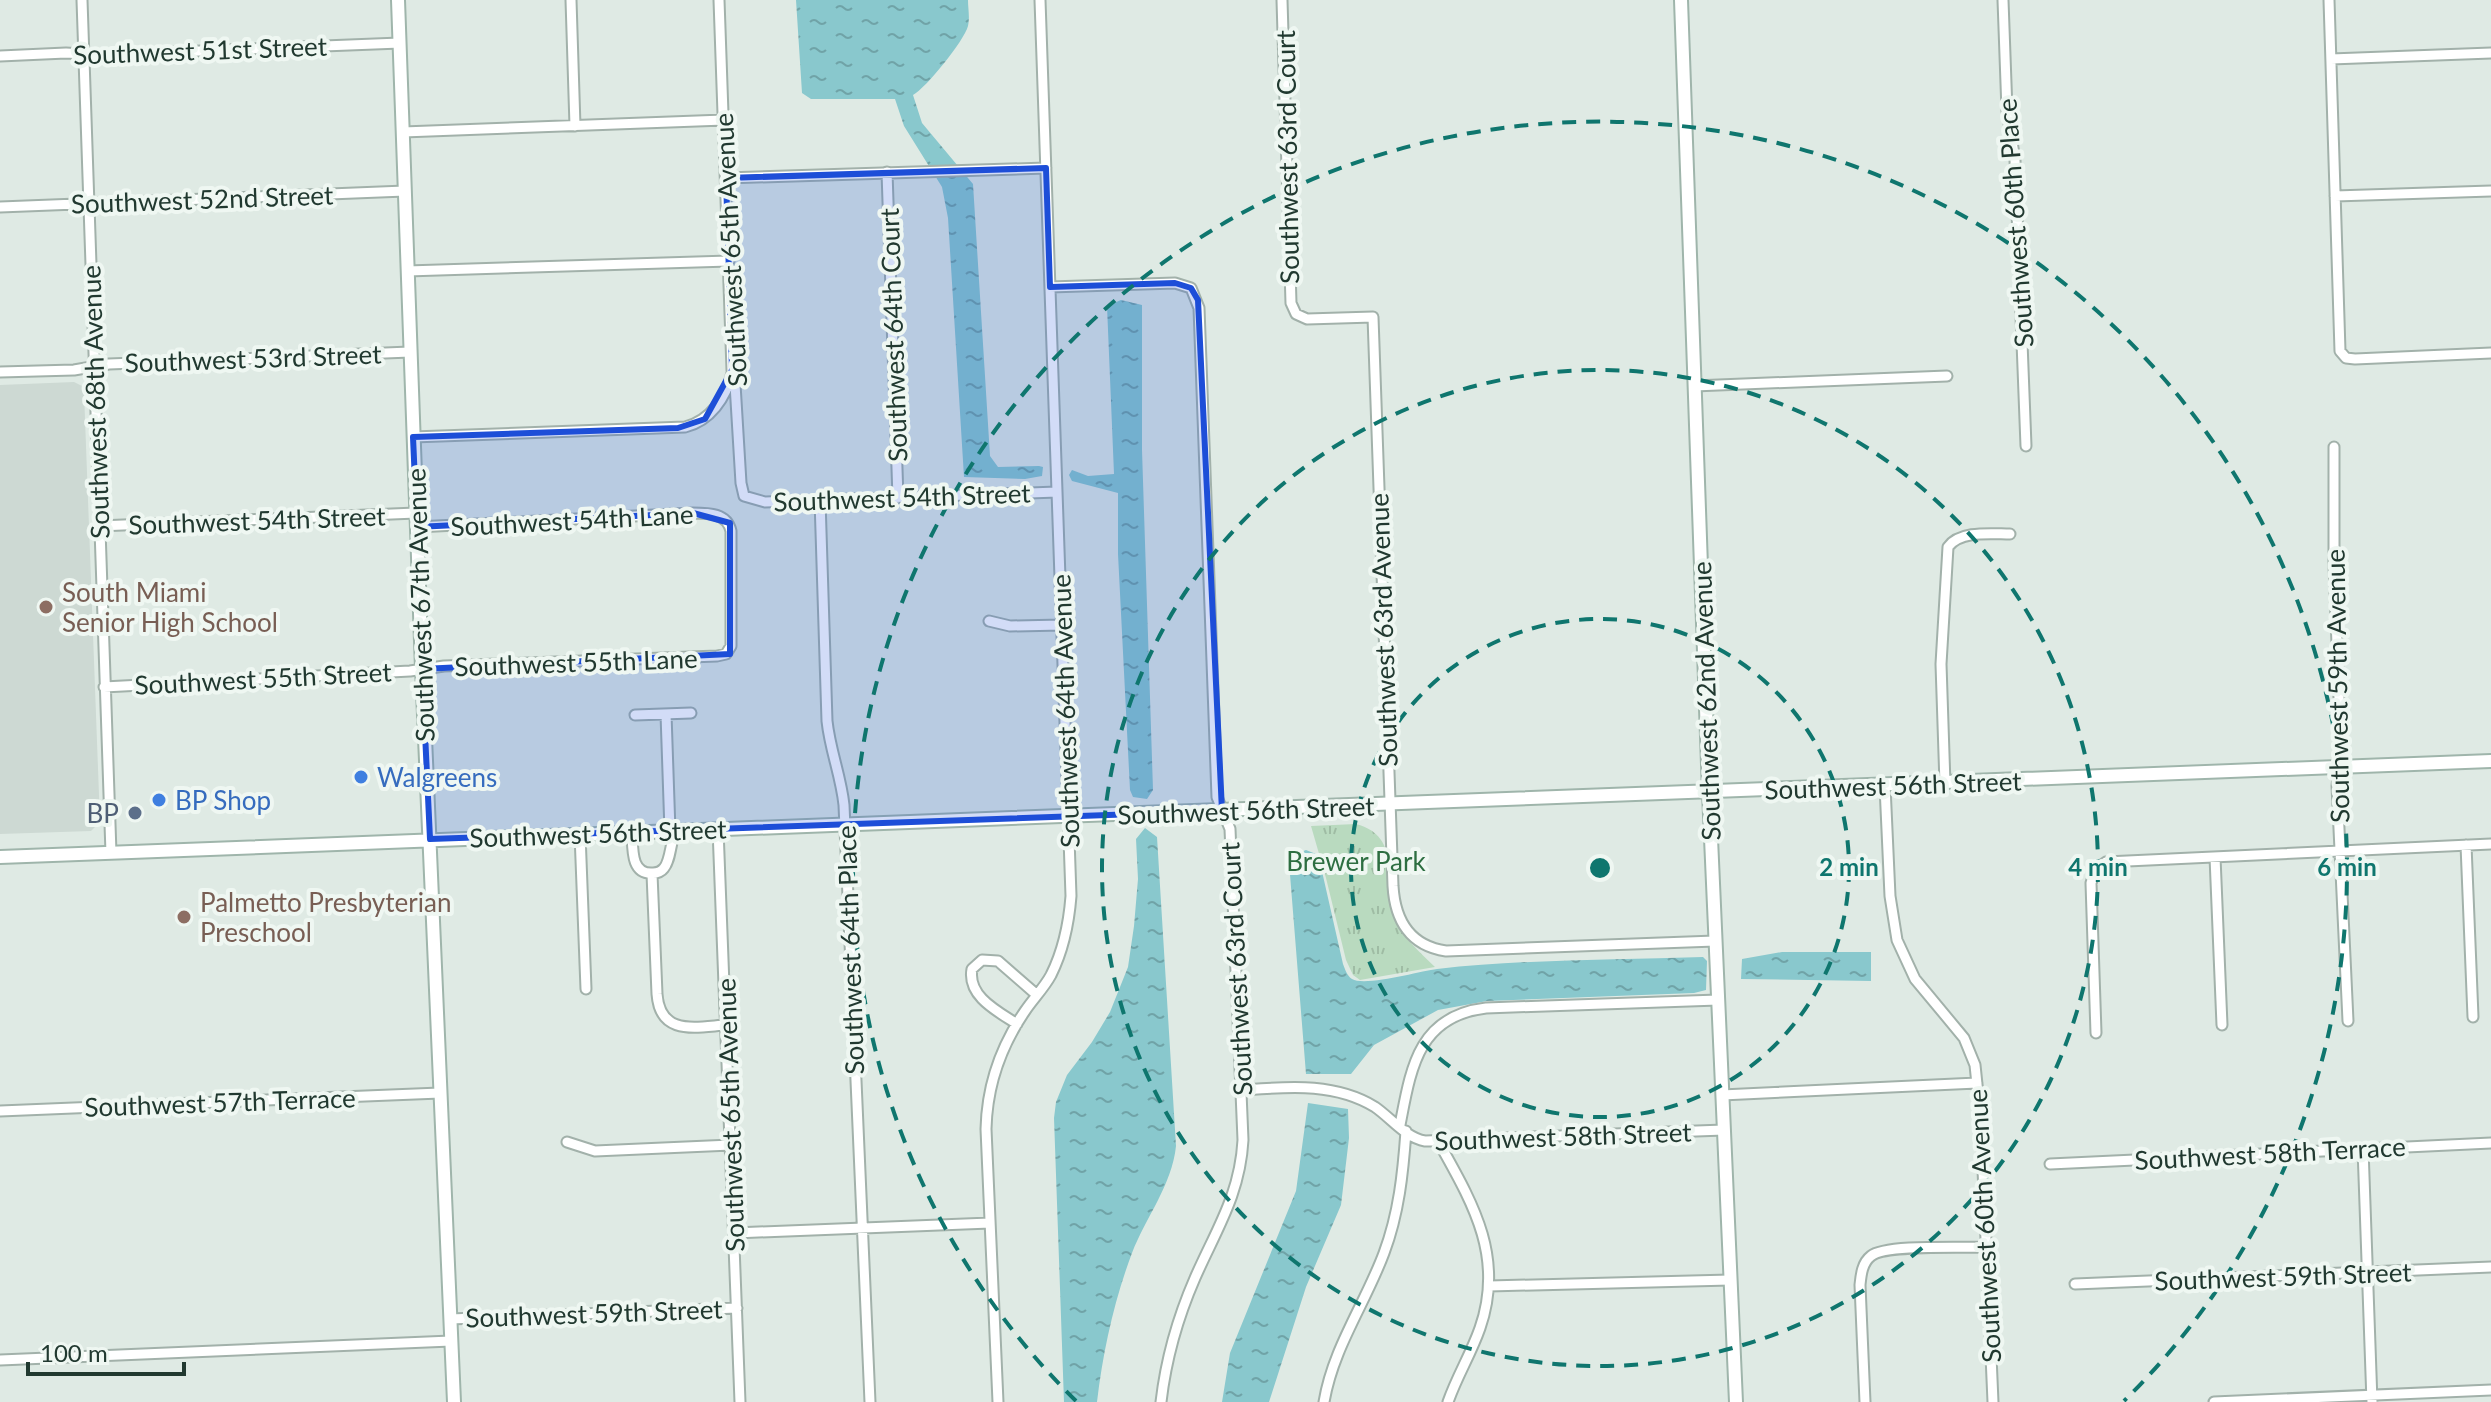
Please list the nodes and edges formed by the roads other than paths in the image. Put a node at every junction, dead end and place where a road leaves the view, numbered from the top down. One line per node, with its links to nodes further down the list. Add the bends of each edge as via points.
1 (82, 0): 12 (street, Southwest 68th Avenue)
2 (398, 0): 10 (main road, Southwest 67th Avenue)
3 (571, 0): 16 (street)
4 (719, 0): 15 (street, Southwest 65th Avenue)
5 (1040, 0): 18 (street, Southwest 64th Avenue)
6 (1282, 0): 29 (street, Southwest 63rd Court, via 1291,303 1296,314 1307,319)
7 (1681, 0): 36 (main road, Southwest 62nd Avenue)
8 (2003, 0): 38 (street, Southwest 60th Place, via 2007,111 2017,191)
9 (2329, 0): 14 (street)
10 (400, 43): 12 (street, Southwest 51st Street); 17 (main road, Southwest 67th Avenue)
11 (2491, 53): 14 (street)
12 (84, 54): 13 (street, Southwest 51st Street); 24 (street, Southwest 68th Avenue)
13 (0, 56)
14 (2331, 59): 23 (street)
15 (724, 120): 16 (street); 20 (street, Southwest 65th Avenue)
16 (575, 126): 17 (street)
17 (403, 132): 21 (main road, Southwest 67th Avenue)
18 (1046, 168): 19 (street); 28 (street, Southwest 64th Avenue)
19 (887, 172): 20 (street); 42 (street, Southwest 64th Court)
20 (726, 178): 26 (street, Southwest 65th Avenue)
21 (405, 191): 24 (street, Southwest 52nd Street); 27 (main road, Southwest 67th Avenue)
22 (2491, 191): 23 (street)
23 (2335, 196): 31 (street, via 2338,342 2344,357)
24 (88, 204): 25 (street, Southwest 52nd Street); 32 (street, Southwest 68th Avenue)
25 (0, 207)
26 (729, 261): 27 (street); 33 (street, Southwest 65th Avenue)
27 (407, 271): 30 (main road, Southwest 67th Avenue)
28 (1050, 287): 40 (street, Southwest 64th Avenue); 62 (street, Southwest 63rd Court, via 1162,283 1188,287 1196,296 1217,797)
29 (1373, 317): 61 (street, Southwest 63rd Avenue)
30 (410, 352): 32 (street, Southwest 53rd Street); 37 (main road, Southwest 67th Avenue)
31 (2491, 353)
32 (94, 367): 34 (street, Southwest 53rd Street); 45 (street, Southwest 68th Avenue)
33 (732, 370): 37 (street, via 710,415 685,427); 41 (street, Southwest 65th Avenue, via 741,483)
34 (0, 372)
35 (1947, 376): 36 (street)
36 (1694, 386): 60 (main road, Southwest 62nd Avenue)
37 (413, 437): 44 (main road, Southwest 67th Avenue)
38 (2026, 446)
39 (2334, 447): 57 (street, Southwest 59th Avenue)
40 (1057, 492): 42 (street, Southwest 54th Street); 49 (street, Southwest 64th Avenue)
41 (747, 498): 43 (street, Southwest 54th Street)
42 (898, 498): 43 (street, Southwest 54th Street)
43 (820, 500): 64 (street, Southwest 64th Place, via 827,721)
44 (416, 513): 45 (street, Southwest 54th Street); 46 (main road, Southwest 67th Avenue)
45 (99, 526): 52 (street, Southwest 68th Avenue)
46 (417, 527): 50 (street, Southwest 54th Lane, via 693,513 725,519 731,531); 51 (main road, Southwest 67th Avenue)
47 (2010, 534): 58 (street, via 1968,536 1950,544 1941,650)
48 (989, 621): 49 (street)
49 (1062, 625): 63 (street, Southwest 64th Avenue)
50 (729, 651): 51 (street, Southwest 55th Lane, via 717,656)
51 (422, 669): 52 (street, Southwest 55th Street); 69 (main road, Southwest 67th Avenue)
52 (104, 687): 73 (street, Southwest 68th Avenue)
53 (691, 713): 54 (street)
54 (666, 714): 55 (street); 66 (street)
55 (635, 715)
56 (2491, 761): 57 (main road, Southwest 56th Street)
57 (2340, 767): 58 (main road, Southwest 56th Street); 72 (street, Southwest 59th Avenue)
58 (1945, 784): 59 (main road, Southwest 56th Street)
59 (1885, 786): 60 (main road, Southwest 56th Street); 87 (street, Southwest 60th Avenue, via 1897,940 1915,979 1964,1038)
60 (1709, 793): 61 (main road, Southwest 56th Street); 77 (main road, Southwest 62nd Avenue)
61 (1390, 805): 62 (main road, Southwest 56th Street); 77 (street, Southwest 63rd Avenue, via 1394,897 1402,922 1428,947 1446,951)
62 (1222, 811): 63 (main road, Southwest 56th Street); 88 (street, Southwest 63rd Court, via 1230,829)
63 (1069, 817): 64 (main road, Southwest 56th Street); 79 (street, Southwest 64th Avenue, via 1068,919 1054,968)
64 (845, 825): 65 (main road, Southwest 56th Street); 101 (street, Southwest 64th Place)
65 (718, 829): 66 (main road, Southwest 56th Street); 84 (street, Southwest 65th Avenue)
66 (673, 830): 67 (main road, Southwest 56th Street); 76 (street, via 666,865)
67 (632, 832): 68 (main road, Southwest 56th Street); 76 (street, via 634,862)
68 (580, 834): 69 (main road, Southwest 56th Street); 78 (street)
69 (430, 839): 73 (main road, Southwest 56th Street); 89 (main road, Southwest 67th Avenue)
70 (2491, 844): 71 (street)
71 (2466, 845): 72 (street); 81 (street)
72 (2340, 851): 75 (street); 82 (street, Southwest 59th Avenue)
73 (111, 853): 74 (main road, Southwest 56th Street)
74 (0, 857)
75 (2215, 857): 85 (street); 86 (street, via 2106,862 2096,869 2091,883)
76 (652, 874): 84 (street, via 661,1013 679,1026)
77 (1715, 941): 80 (main road, Southwest 62nd Avenue)
78 (586, 989)
79 (1037, 995): 83 (street, Southwest 64th Avenue); 83 (street, via 998,961 982,960 972,969 977,993)
80 (1718, 1000): 90 (main road, Southwest 62nd Avenue); 92 (street, via 1461,1012 1438,1026 1416,1058 1407,1083)
81 (2473, 1017)
82 (2348, 1021)
83 (1017, 1024): 100 (street, Southwest 64th Avenue, via 995,1070 988,1100)
84 (726, 1025): 97 (street, Southwest 65th Avenue)
85 (2222, 1025)
86 (2096, 1033)
87 (1977, 1083): 90 (street, Southwest 58th Street); 103 (street, Southwest 60th Avenue)
88 (1242, 1090): 92 (street, Southwest 58th Street, via 1332,1090 1366,1102); 119 (street, Southwest 63rd Court, via 1236,1188 1181,1314)
89 (440, 1093): 91 (street, Southwest 57th Terrace); 110 (main road, Southwest 67th Avenue)
90 (1722, 1095): 93 (main road, Southwest 62nd Avenue)
91 (0, 1111)
92 (1403, 1128): 94 (street, Southwest 58th Street, via 1416,1140); 120 (street, via 1400,1193 1392,1227 1337,1356)
93 (1724, 1130): 94 (street, Southwest 58th Street); 106 (main road, Southwest 62nd Avenue)
94 (1438, 1141): 108 (street, via 1478,1218)
95 (567, 1142): 97 (street, via 595,1151)
96 (2491, 1143): 98 (street, Southwest 58th Terrace)
97 (731, 1145): 102 (street, Southwest 65th Avenue)
98 (2363, 1148): 99 (street, Southwest 58th Terrace); 105 (street)
99 (2050, 1164)
100 (990, 1223): 101 (street); 118 (street, Southwest 64th Avenue)
101 (861, 1228): 102 (street); 117 (street, Southwest 64th Place)
102 (735, 1233): 109 (street, Southwest 65th Avenue)
103 (1986, 1247): 123 (street, via 1890,1249 1870,1257 1861,1278); 124 (street, Southwest 60th Avenue)
104 (2491, 1267): 105 (street, Southwest 59th Street)
105 (2367, 1273): 107 (street, Southwest 59th Street); 114 (street)
106 (1730, 1280): 108 (street); 122 (main road, Southwest 62nd Avenue)
107 (2075, 1284)
108 (1489, 1286): 121 (street, via 1479,1331)
109 (737, 1308): 110 (street, Southwest 59th Street); 116 (street, Southwest 65th Avenue)
110 (450, 1319): 111 (main road, Southwest 67th Avenue)
111 (451, 1341): 112 (street, Southwest 59th Street); 115 (main road, Southwest 67th Avenue)
112 (0, 1360)
113 (2491, 1390): 114 (street)
114 (2372, 1398): 125 (street)
115 (454, 1402)
116 (740, 1402)
117 (870, 1402)
118 (998, 1402)
119 (1161, 1402)
120 (1324, 1402)
121 (1448, 1402)
122 (1736, 1402)
123 (1865, 1402)
124 (1993, 1402)
125 (2214, 1402)

